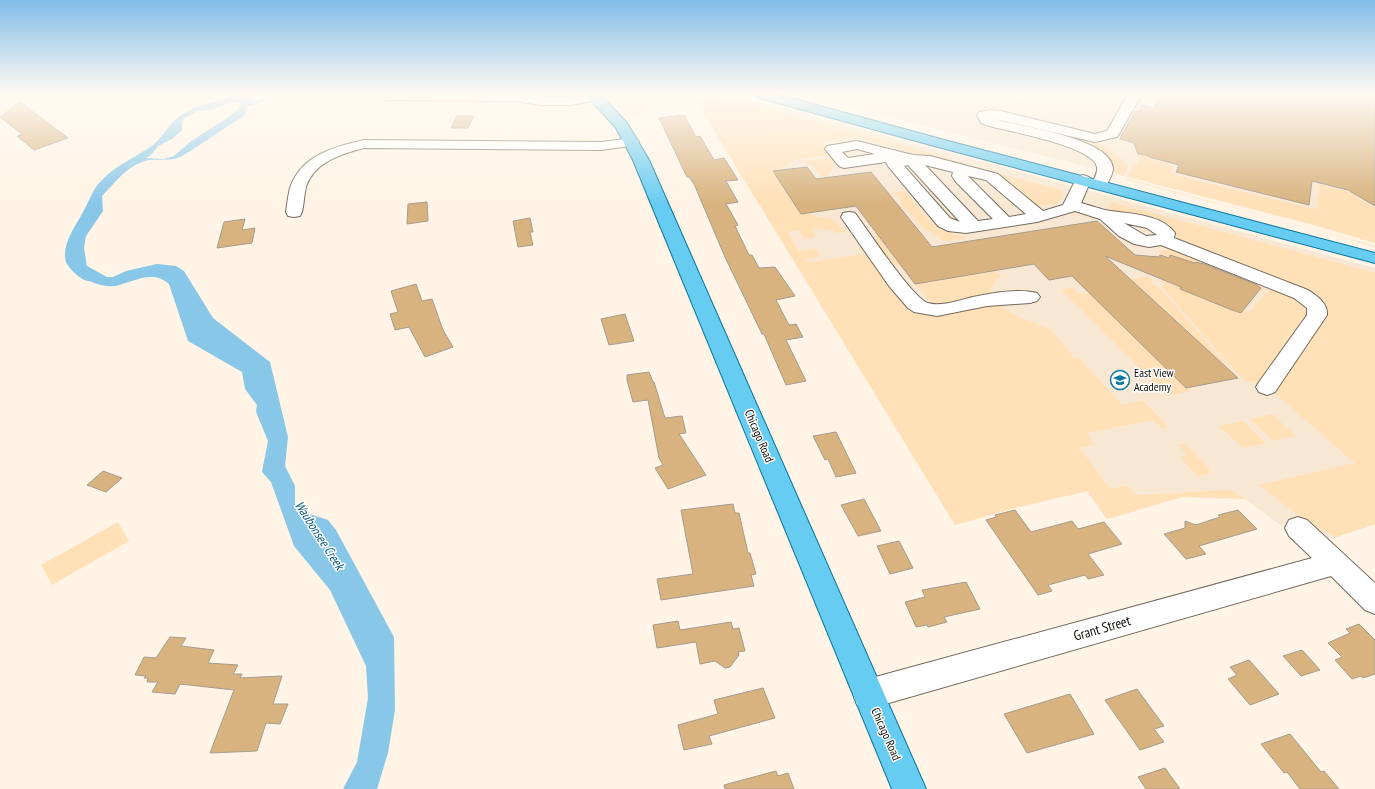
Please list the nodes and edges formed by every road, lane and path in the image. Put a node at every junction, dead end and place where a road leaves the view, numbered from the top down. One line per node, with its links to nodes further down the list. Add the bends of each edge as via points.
1 (624, 131): 7 (main road, Chicago Road)
2 (895, 131): 9 (main road, via 943,144)
3 (1006, 131): 9 (street, via 1065,146 1082,155 1087,161)
4 (1025, 131): 10 (street, via 1073,143 1092,151 1105,165 1105,172)
5 (1067, 131): 6 (street, via 1095,138 1112,134)
6 (1114, 131)
7 (632, 142): 12 (street, via 600,146 364,144 336,151 314,162 302,179); 22 (main road, Chicago Road, via 696,286)
8 (962, 169): 13 (street, via 992,177); 15 (street, via 962,179); 15 (street, via 904,158 893,163 944,222 954,228)
9 (1084, 173): 10 (main road); 11 (street)
10 (1099, 184): 16 (main road)
11 (1071, 205): 13 (street, via 1063,211); 18 (street, via 1106,215 1128,235 1139,240 1163,240 1301,294 1317,307 1317,315)
12 (294, 212)
13 (1039, 216): 15 (street)
14 (849, 217): 17 (street, via 912,303 921,308 948,308 987,300)
15 (1005, 222)
16 (1375, 258)
17 (1030, 297)
18 (1267, 387)
19 (1298, 528): 20 (street)
20 (1336, 563): 21 (street); 22 (street, Grant Street)
21 (1375, 601)
22 (868, 694): 23 (main road, Chicago Road)
23 (909, 789)

